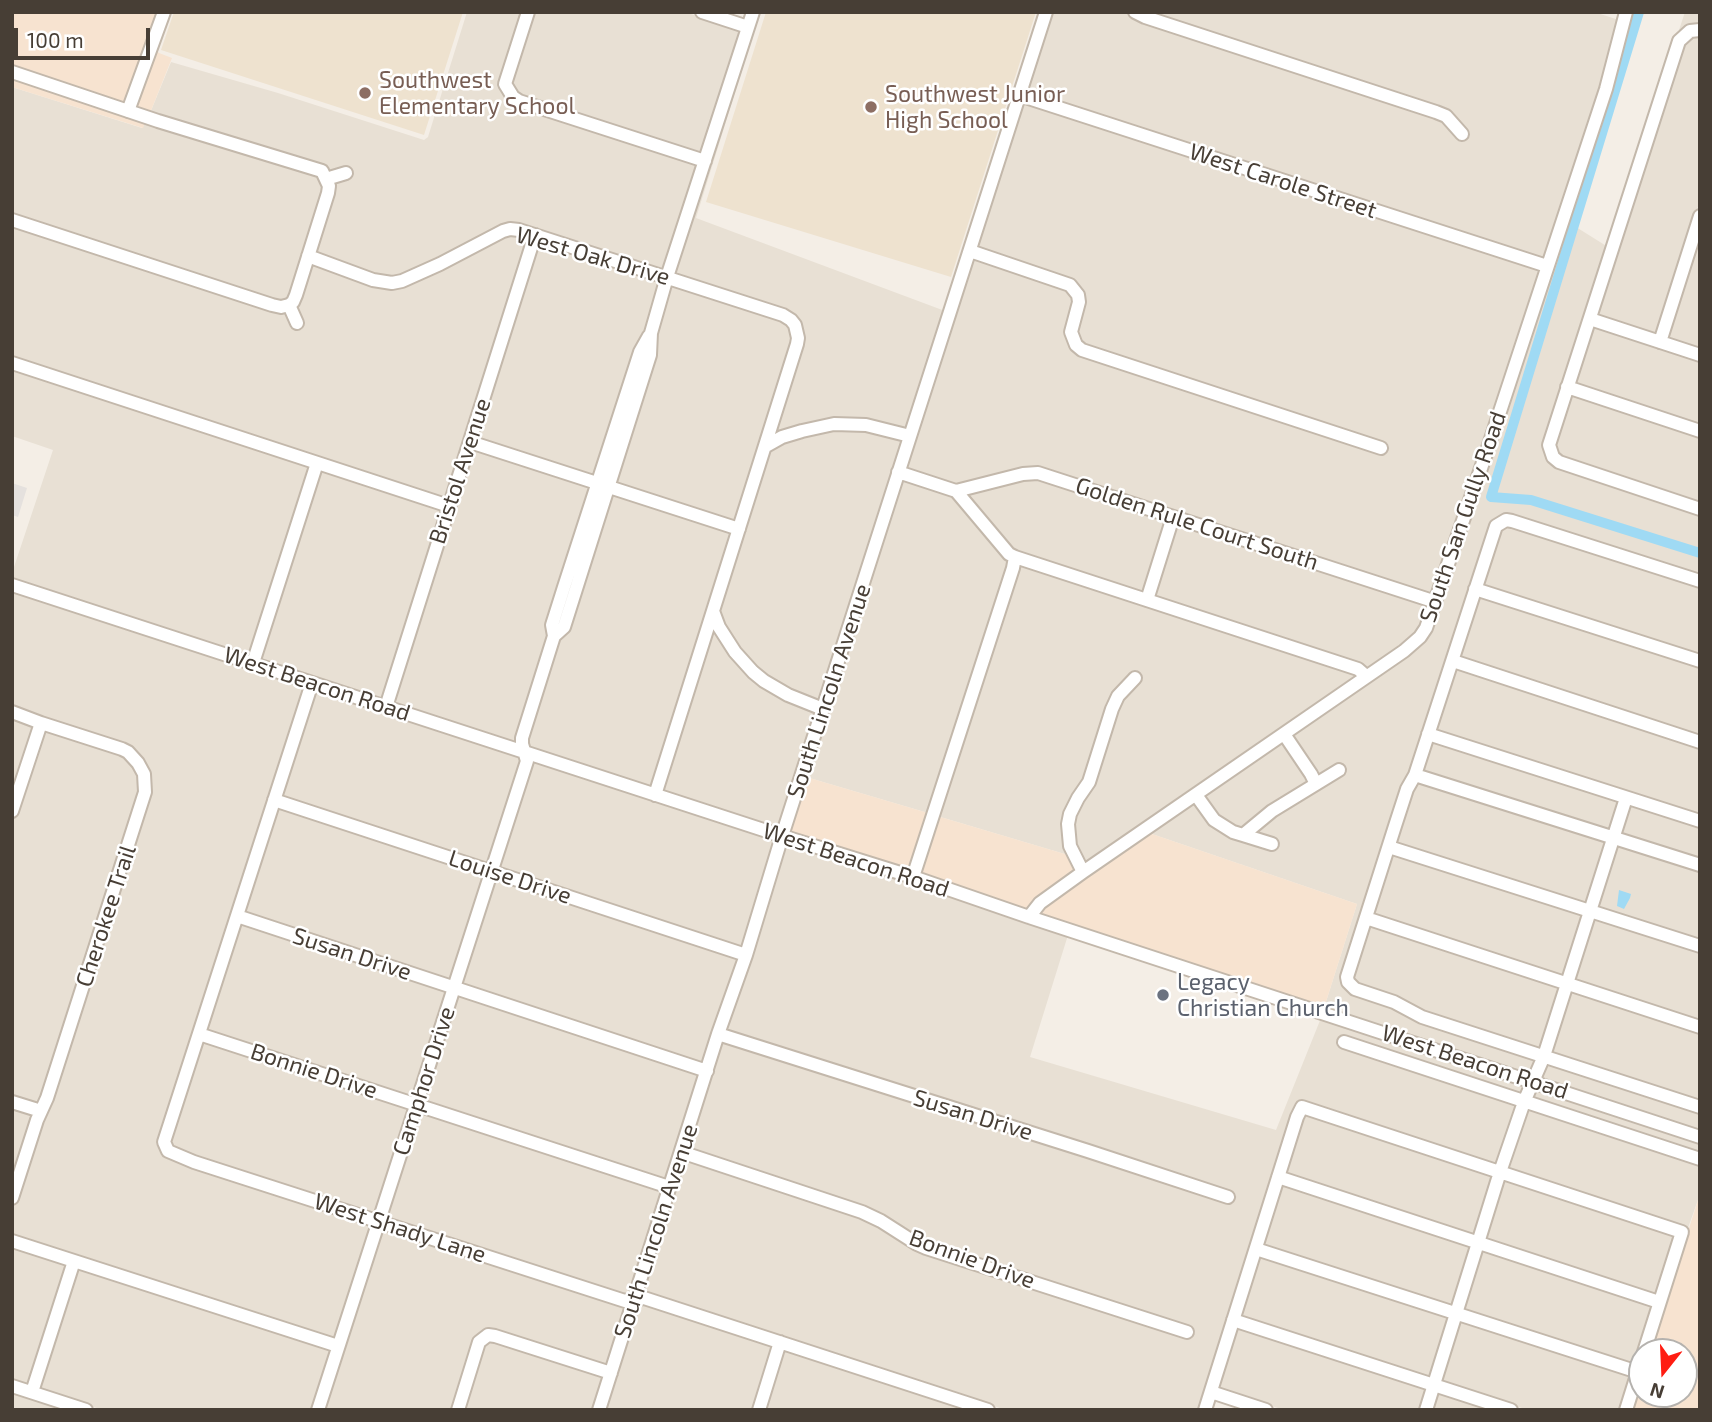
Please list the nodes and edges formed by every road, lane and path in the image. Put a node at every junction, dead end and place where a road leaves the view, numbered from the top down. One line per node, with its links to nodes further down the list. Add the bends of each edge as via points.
1 (164, 12): 12 (street)
2 (528, 12): 14 (street, via 505,84 513,97)
3 (702, 12): 8 (street)
4 (752, 12): 8 (street, Camphor Drive)
5 (1046, 12): 11 (street, South Lincoln Avenue)
6 (1135, 12): 13 (street, via 1436,112)
7 (1620, 14): 22 (street, South San Gully Road, via 1622,30 1606,89)
8 (748, 27): 14 (street, Camphor Drive)
9 (1700, 30): 25 (street, via 1690,31 1679,41)
10 (12, 72): 12 (street)
11 (1019, 95): 20 (street, South Lincoln Avenue); 22 (street, West Carole Street)
12 (128, 111): 16 (street, via 322,171)
13 (1462, 134)
14 (705, 161): 23 (street, Camphor Drive)
15 (345, 173): 16 (street)
16 (326, 179): 21 (street, via 328,194)
17 (1700, 216): 27 (street)
18 (12, 220): 24 (street, via 272,305)
19 (535, 235): 21 (street, West Oak Drive, via 503,231 392,283); 23 (street, West Oak Drive); 33 (street, Bristol Avenue)
20 (970, 251): 32 (street, South Lincoln Avenue); 35 (street, via 1070,285 1079,302 1071,332 1082,350)
21 (308, 256): 24 (street)
22 (1547, 266): 49 (street, South San Gully Road)
23 (667, 277): 34 (street, West Oak Drive, via 791,320 797,344); 38 (street, Camphor Drive)
24 (289, 305): 26 (street)
25 (1590, 319): 27 (street); 30 (street)
26 (297, 323)
27 (1660, 342): 28 (street)
28 (1700, 355)
29 (12, 363): 36 (street)
30 (1567, 387): 31 (street); 41 (street, via 1549,444 1559,463)
31 (1700, 431)
32 (910, 436): 34 (street, via 866,425 834,424 782,437); 37 (street, South Lincoln Avenue)
33 (470, 442): 38 (street); 40 (street, Bristol Avenue)
34 (766, 446): 43 (street)
35 (1381, 448)
36 (317, 463): 40 (street); 53 (street)
37 (898, 472): 39 (street); 58 (street, South Lincoln Avenue)
38 (602, 485): 43 (street); 64 (street, Camphor Drive, via 552,625 554,636 522,738)
39 (956, 491): 42 (street, Golden Rule Court South, via 1038,473); 44 (street)
40 (449, 506): 57 (street, Bristol Avenue)
41 (1700, 509)
42 (1173, 517): 48 (street); 49 (street, Golden Rule Court South)
43 (739, 529): 50 (street)
44 (1015, 557): 48 (street); 82 (street)
45 (1700, 581): 47 (street, via 1506,520 1496,526)
46 (12, 585): 53 (street, West Beacon Road)
47 (1475, 589): 51 (street); 52 (street)
48 (1147, 600): 54 (street, via 1358,669)
49 (1436, 602): 54 (street, South San Gully Road, via 1420,637)
50 (713, 611): 58 (street, via 730,645 753,672 788,695); 68 (street)
51 (1452, 661): 62 (street); 63 (street)
52 (1700, 661)
53 (253, 663): 56 (street, West Beacon Road)
54 (1366, 677): 61 (street, South San Gully Road)
55 (1135, 678): 81 (street, via 1115,702 1089,782 1070,814 1070,846)
56 (312, 683): 57 (street, West Beacon Road); 71 (street)
57 (386, 706): 64 (street, West Beacon Road)
58 (823, 709): 75 (street, South Lincoln Avenue)
59 (12, 712): 60 (street, Cherokee Trail)
60 (41, 723): 72 (street); 102 (street, Cherokee Trail, via 122,748 144,774 145,792)
61 (1284, 734): 67 (street); 69 (street, South San Gully Road)
62 (1428, 734): 66 (street); 70 (street)
63 (1700, 742)
64 (525, 752): 68 (street, West Beacon Road); 80 (street, Camphor Drive, via 527,761)
65 (1339, 770): 67 (street)
66 (1415, 775): 76 (street); 78 (street)
67 (1316, 784): 74 (street)
68 (655, 795): 75 (street, West Beacon Road)
69 (1196, 795): 74 (street, via 1214,820); 81 (street, South San Gully Road)
70 (1626, 798): 73 (street); 76 (street)
71 (274, 800): 80 (street, Louise Drive); 84 (street)
72 (12, 811)
73 (1700, 821)
74 (1243, 835): 77 (street)
75 (782, 836): 82 (street, West Beacon Road); 88 (street, South Lincoln Avenue)
76 (1614, 837): 79 (street); 83 (street)
77 (1272, 844)
78 (1389, 847): 83 (street); 86 (street)
79 (1700, 865)
80 (491, 871): 88 (street, Louise Drive); 90 (street, Camphor Drive)
81 (1083, 872): 85 (street, South San Gully Road, via 1040,903)
82 (913, 877): 85 (street, West Beacon Road)
83 (1590, 910): 87 (street); 89 (street)
84 (237, 916): 90 (street, Susan Drive); 92 (street)
85 (1029, 917): 97 (street, West Beacon Road)
86 (1366, 918): 89 (street); 95 (street, via 1349,971 1348,982 1354,989 1422,1017)
87 (1700, 946)
88 (746, 955): 93 (street, South Lincoln Avenue)
89 (1566, 984): 91 (street); 95 (street)
90 (454, 988): 96 (street, Susan Drive); 100 (street, Camphor Drive)
91 (1700, 1027)
92 (199, 1034): 100 (street, Bonnie Drive); 111 (street, West Shady Lane, via 164,1142 166,1149)
93 (718, 1034): 96 (street, South Lincoln Avenue); 109 (street, Susan Drive)
94 (1343, 1042): 99 (street)
95 (1544, 1056): 97 (street); 101 (street)
96 (707, 1071): 104 (street, South Lincoln Avenue)
97 (1534, 1081): 99 (street); 103 (street, West Beacon Road)
98 (12, 1102): 102 (street)
99 (1524, 1102): 105 (street); 106 (street)
100 (415, 1104): 108 (street, Bonnie Drive); 111 (street, Camphor Drive)
101 (1700, 1107)
102 (41, 1111): 110 (street, Cherokee Trail)
103 (1700, 1137)
104 (681, 1152): 108 (street, South Lincoln Avenue); 120 (street, Bonnie Drive, via 862,1212 926,1248)
105 (1700, 1159)
106 (1500, 1172): 107 (street, via 1302,1107); 113 (street); 117 (street, via 1682,1232)
107 (1278, 1177): 113 (street); 114 (street)
108 (669, 1187): 116 (street, South Lincoln Avenue)
109 (1228, 1197)
110 (12, 1198)
111 (379, 1221): 116 (street, West Shady Lane, via 625,1301); 123 (street, Camphor Drive)
112 (12, 1241): 115 (street)
113 (1477, 1241): 117 (street); 118 (street)
114 (1256, 1248): 118 (street); 119 (street)
115 (74, 1261): 123 (street); 128 (street)
116 (635, 1299): 122 (street, West Shady Lane, via 644,1298); 125 (street, South Lincoln Avenue)
117 (1660, 1302): 121 (street)
118 (1456, 1314): 124 (street); 126 (street)
119 (1233, 1320): 126 (street); 129 (street)
120 (1187, 1332)
121 (1648, 1338)
122 (780, 1342): 134 (street); 135 (street, West Shady Lane)
123 (338, 1346): 131 (street, Camphor Drive)
124 (1628, 1363)
125 (611, 1373): 132 (street, via 495,1336 484,1337); 133 (street, South Lincoln Avenue)
126 (1434, 1385): 138 (street); 139 (street)
127 (12, 1386): 128 (street)
128 (32, 1392): 130 (street)
129 (1211, 1392): 136 (street); 137 (street)
130 (86, 1410)
131 (318, 1410)
132 (458, 1410)
133 (599, 1410)
134 (758, 1410)
135 (988, 1410)
136 (1205, 1410)
137 (1266, 1410)
138 (1426, 1410)
139 (1511, 1410)

